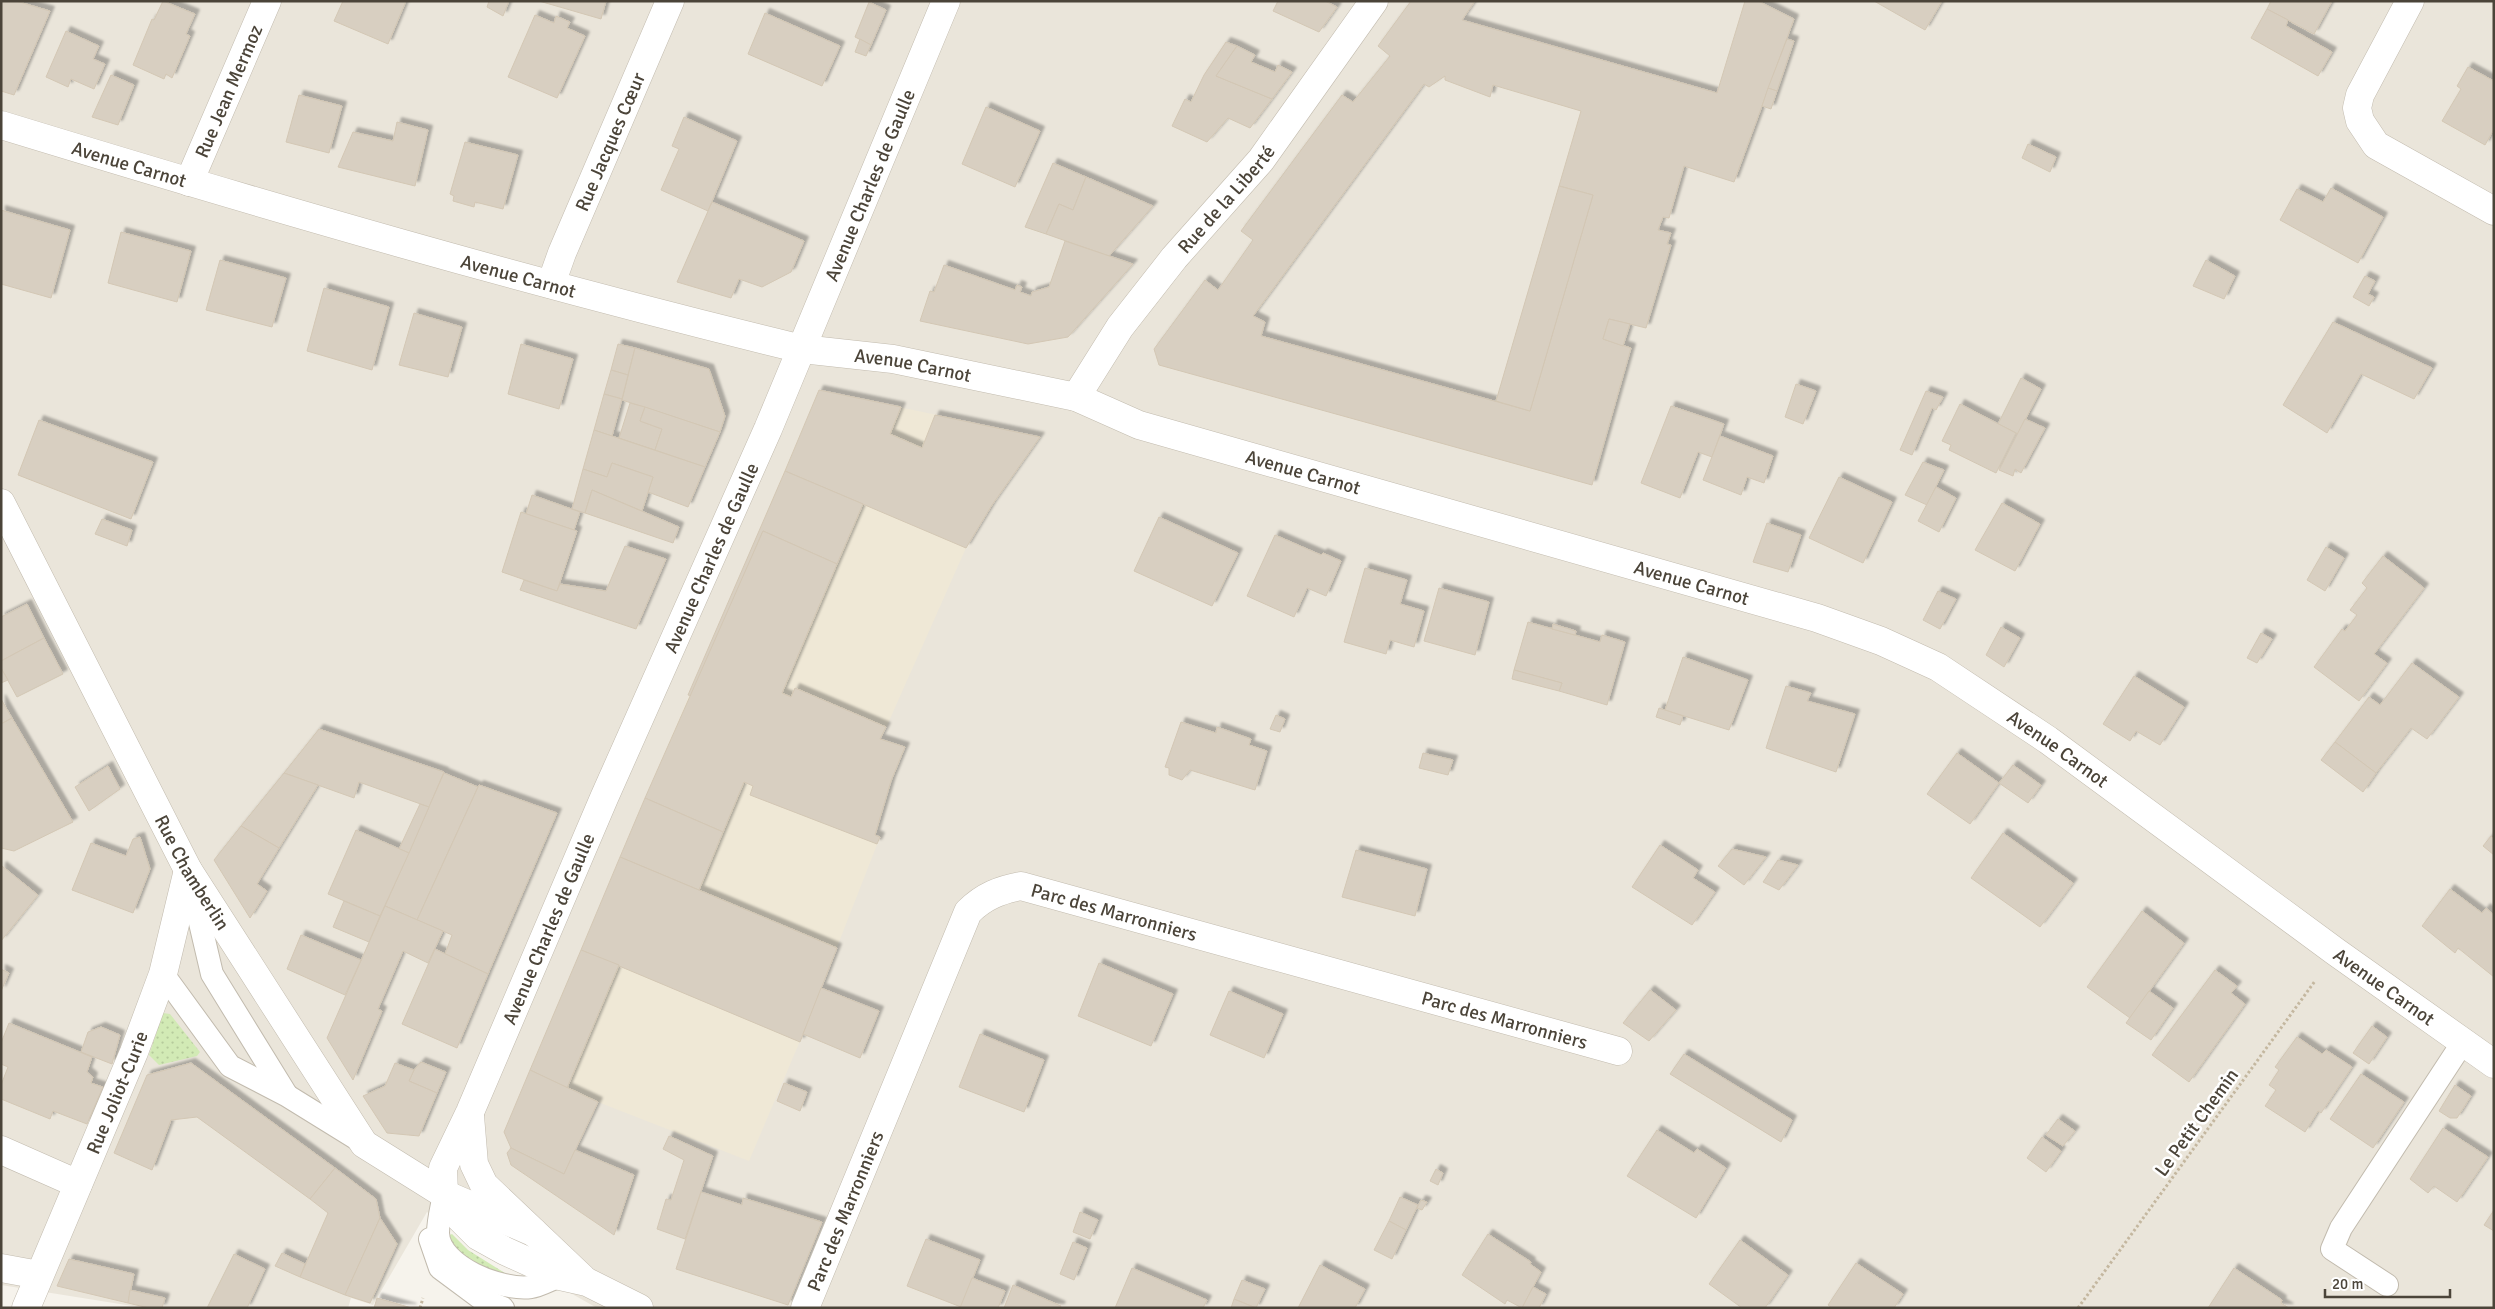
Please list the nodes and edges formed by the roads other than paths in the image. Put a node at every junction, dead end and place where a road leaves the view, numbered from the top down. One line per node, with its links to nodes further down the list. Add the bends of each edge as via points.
1 (267, 1): 7 (street, Rue Jean Mermoz)
2 (670, 1): 9 (street, Rue Jacques Cœur)
3 (946, 1): 10 (street, Avenue Charles de Gaulle)
4 (1374, 1): 11 (street, Rue de la Liberté, via 1261,160 1174,258 1120,327)
5 (2410, 1): 8 (street, via 2360,94 2357,108 2360,121 2376,145)
6 (1, 125): 7 (street, Avenue Carnot)
7 (189, 182): 9 (street, Avenue Carnot)
8 (2494, 211)
9 (551, 284): 10 (street, Avenue Carnot)
10 (802, 349): 11 (street, Avenue Carnot, via 894,359); 19 (street, Avenue Charles de Gaulle)
11 (1076, 397): 15 (street, Avenue Carnot, via 1139,424 1817,618 1938,666 2048,740)
12 (1, 503): 13 (street, Rue Chamberlin)
13 (188, 870): 14 (street, Rue Joliot-Curie); 18 (lane, via 212,974); 20 (street, Rue Chamberlin)
14 (163, 974): 18 (lane, via 230,1066); 22 (street, Rue Joliot-Curie)
15 (2462, 1042): 17 (street, Avenue Carnot); 29 (lane, via 2341,1228 2332,1249)
16 (1618, 1051): 30 (street, Parc des Marronniers, via 1021,886 998,891 980,900 968,912)
17 (2494, 1064)
18 (286, 1095): 20 (lane)
19 (470, 1112): 23 (street, Avenue Charles de Gaulle, via 443,1168); 24 (street, Avenue Charles de Gaulle, via 474,1164 484,1185)
20 (364, 1144): 23 (street, Rue Chamberlin)
21 (1, 1150): 22 (street)
22 (78, 1184): 26 (street, Rue Joliot-Curie)
23 (444, 1194): 24 (street, Rue Chamberlin); 27 (street, via 460,1218 478,1236); 27 (lane, via 438,1234 445,1250 468,1272 501,1286 532,1287); 32 (lane, via 427,1231 440,1268 483,1300)
24 (533, 1232): 28 (street)
25 (1, 1268): 26 (street)
26 (39, 1275): 31 (street, Rue Joliot-Curie)
27 (560, 1276): 28 (street)
28 (587, 1282): 33 (street)
29 (2387, 1285)
30 (807, 1307)
31 (26, 1308)
32 (503, 1308)
33 (639, 1308)

